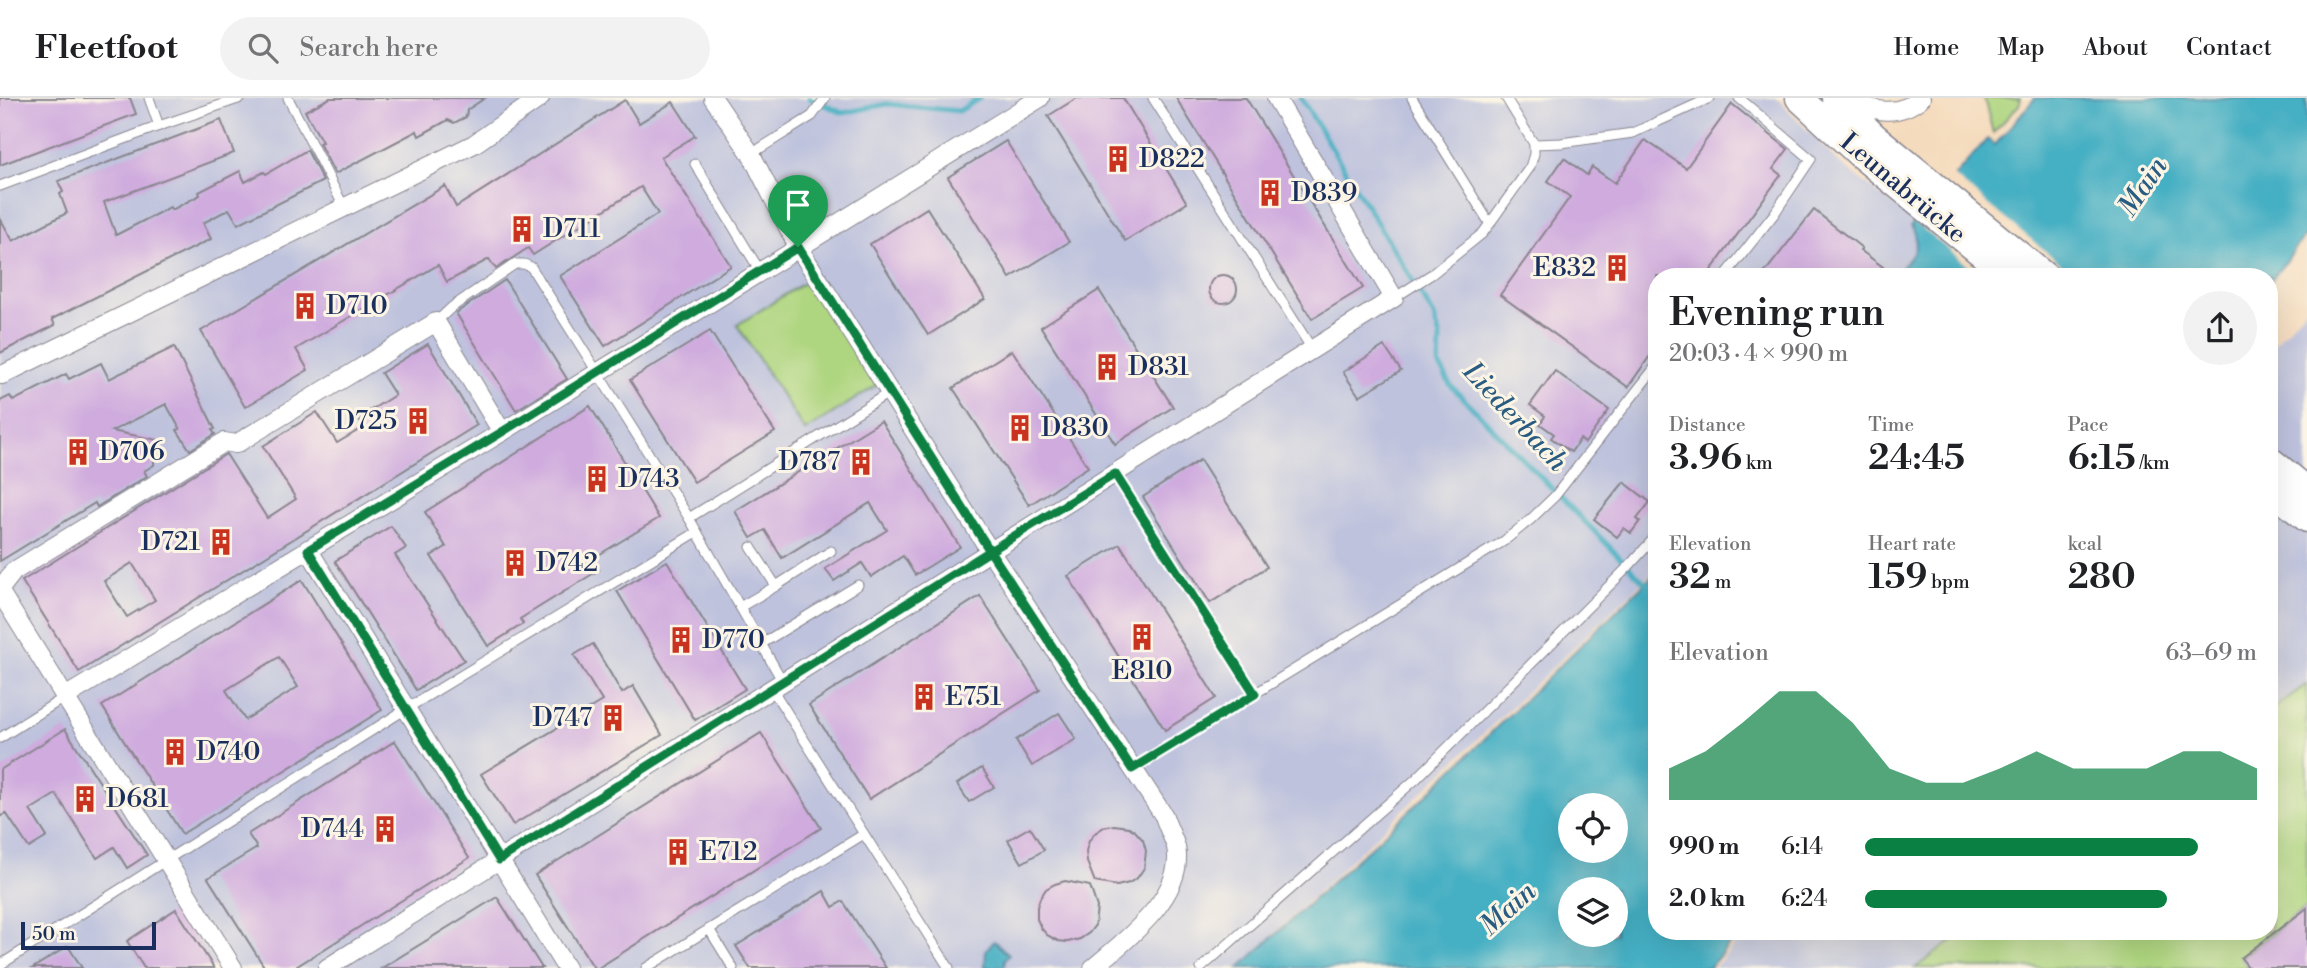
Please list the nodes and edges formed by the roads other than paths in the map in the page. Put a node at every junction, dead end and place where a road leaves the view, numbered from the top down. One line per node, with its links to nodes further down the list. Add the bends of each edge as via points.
1 (149, 98): 17 (lane)
2 (241, 98): 17 (lane)
3 (288, 98): 22 (lane)
4 (540, 98): 22 (street, via 474,144)
5 (713, 98): 19 (street)
6 (825, 98): 19 (lane, via 812,116)
7 (1040, 98): 24 (street)
8 (1153, 98): 31 (lane)
9 (1276, 98): 29 (street)
10 (1412, 98): 23 (lane)
11 (1506, 98): 18 (lane)
12 (1710, 98): 18 (lane, via 1633,133)
13 (1739, 98): 25 (lane, via 1811,159)
14 (1799, 98): 26 (main road, Leunabrücke, via 1859,154)
15 (1837, 98): 16 (street, via 1887,113); 27 (main road, Leunabrücke, via 1874,136)
16 (1922, 98)
17 (159, 126): 21 (lane)
18 (1534, 144): 23 (lane, via 1530,167)
19 (751, 154): 24 (street)
20 (695, 164): 28 (lane)
21 (0, 186)
22 (344, 207): 33 (street)
23 (1490, 224): 29 (lane, via 1432,274)
24 (798, 247): 28 (street); 35 (street)
25 (1732, 268)
26 (1999, 268)
27 (2035, 268)
28 (761, 271): 32 (street)
29 (1394, 298): 31 (street)
30 (436, 321): 32 (lane, via 515,264 524,264 531,267); 36 (street); 51 (street, via 236,444 224,442 212,449 14,571)
31 (1312, 349): 38 (street)
32 (596, 373): 36 (street); 41 (lane)
33 (2, 375)
34 (1648, 377): 55 (lane, via 1555,496 1504,541)
35 (890, 392): 41 (lane); 48 (street)
36 (502, 432): 46 (street)
37 (2278, 466): 39 (main road)
38 (1115, 474): 48 (street); 55 (lane)
39 (2307, 490)
40 (2278, 495): 42 (main road)
41 (689, 518): 43 (lane)
42 (2307, 519)
43 (697, 532): 52 (lane); 57 (lane)
44 (1648, 546): 72 (lane, via 1416,779)
45 (751, 547): 50 (lane)
46 (308, 550): 56 (street); 57 (street)
47 (831, 551): 50 (lane)
48 (990, 551): 54 (street); 59 (street)
49 (858, 585): 53 (lane)
50 (776, 586): 52 (lane)
51 (0, 591): 56 (street)
52 (740, 607): 53 (lane)
53 (761, 643): 54 (lane)
54 (777, 685): 60 (lane); 62 (street)
55 (1255, 694): 59 (lane)
56 (65, 697): 58 (lane); 61 (street)
57 (406, 709): 61 (lane); 62 (street)
58 (0, 738)
59 (1132, 769): 71 (street, via 1164,816 1176,848 1175,871 1169,889 1146,921)
60 (864, 834): 63 (lane); 70 (lane)
61 (166, 860): 64 (lane); 65 (street)
62 (499, 860): 66 (street); 67 (street)
63 (709, 929): 68 (lane); 69 (lane)
64 (0, 965)
65 (233, 968)
66 (327, 968)
67 (566, 968)
68 (646, 968)
69 (733, 968)
70 (949, 968)
71 (1093, 968)
72 (1201, 968)

